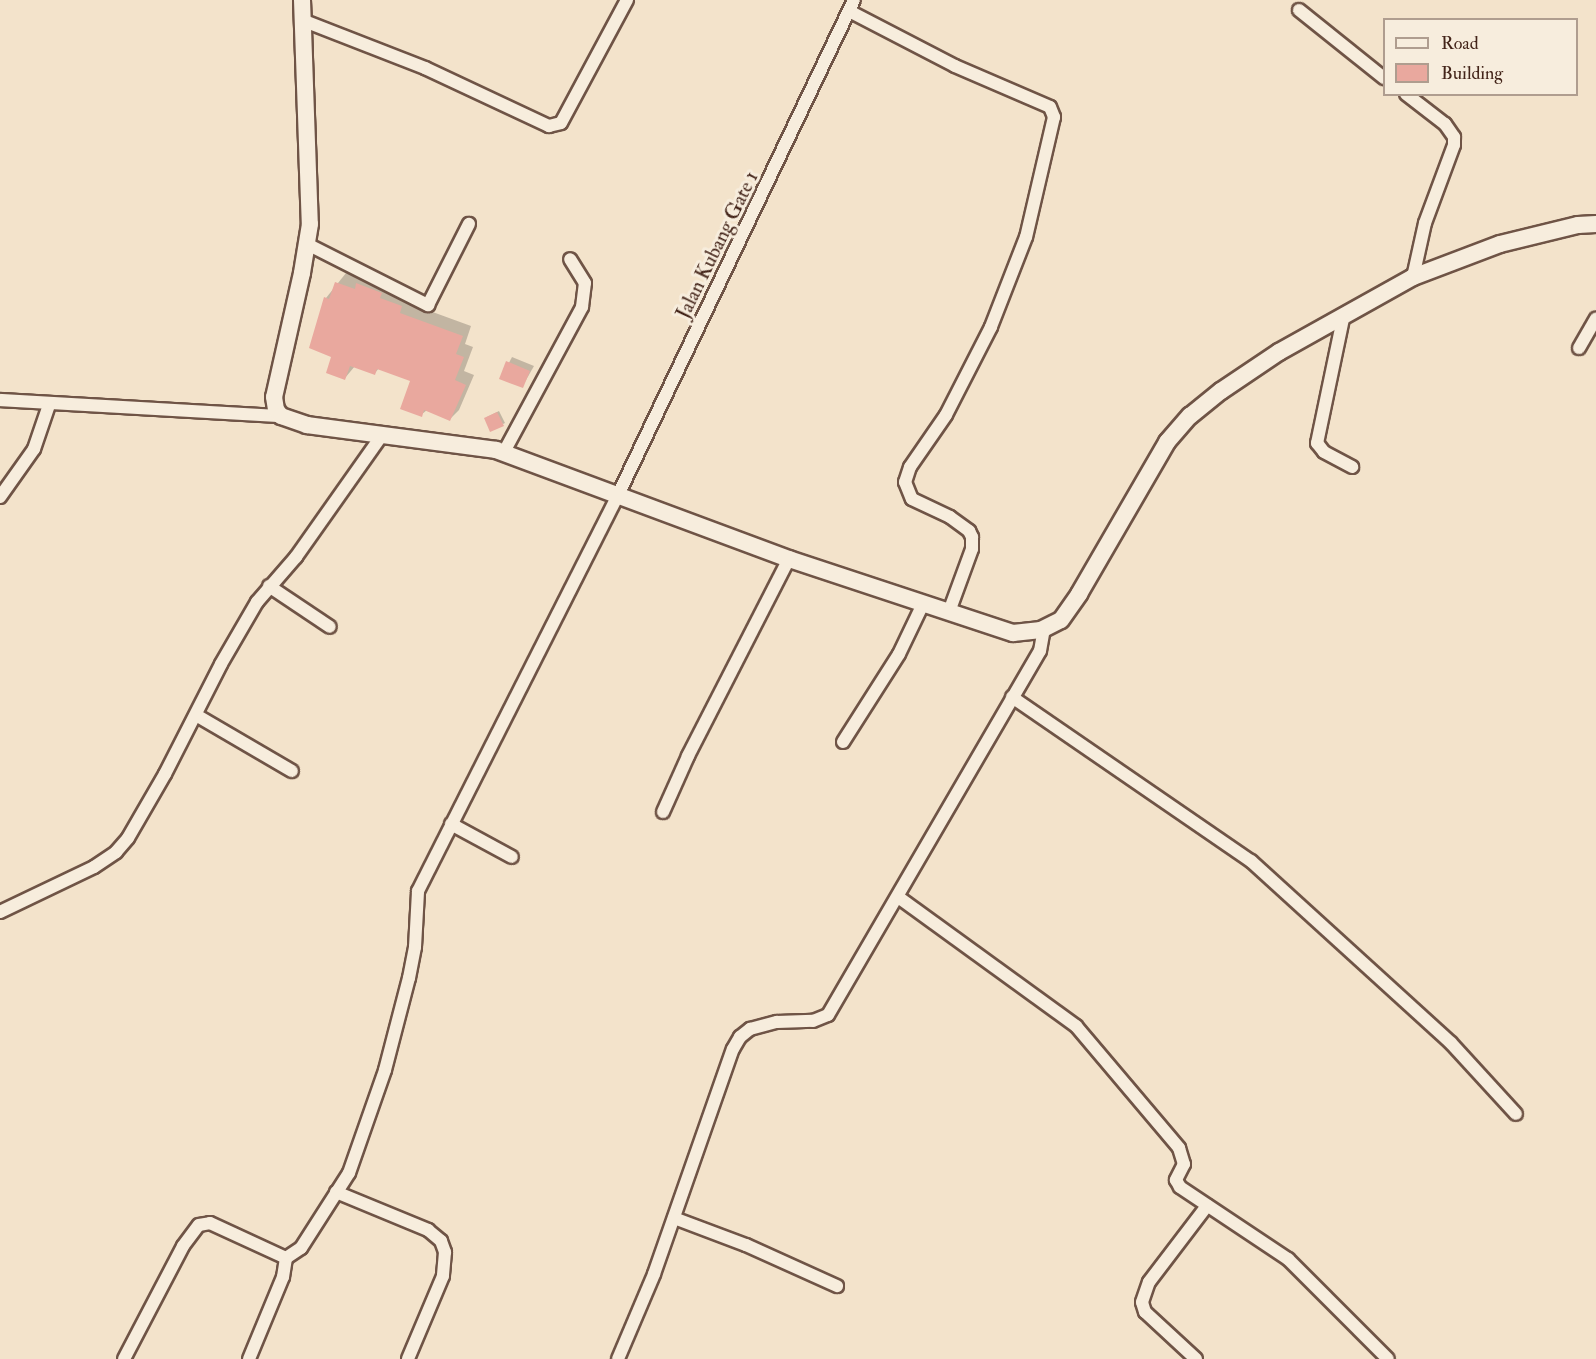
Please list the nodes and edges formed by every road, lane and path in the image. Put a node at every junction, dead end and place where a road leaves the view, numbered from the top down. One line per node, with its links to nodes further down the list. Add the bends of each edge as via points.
1 (302, 0): 5 (street)
2 (627, 0): 5 (street, via 561,123 549,126 425,68)
3 (852, 6): 22 (street, Jalan Kubang Gate 1); 27 (street, via 955,66 1053,112 1054,124 1019,257 991,327 946,415 910,467 905,482 912,499 950,517 972,537 972,549)
4 (1299, 10): 6 (street)
5 (302, 20): 10 (street, via 310,202)
6 (1383, 77)
7 (1409, 96): 12 (street, via 1445,124 1454,137 1425,223)
8 (469, 224): 10 (street, via 428,305)
9 (1596, 224): 12 (street, via 1500,244)
10 (307, 244): 18 (street, via 275,390 274,403)
11 (570, 259): 20 (street, via 585,283 582,307)
12 (1413, 277): 13 (street)
13 (1344, 314): 21 (street, via 1317,443 1324,453); 29 (street, via 1250,372 1190,416 1167,442 1070,608 1056,624)
14 (1596, 318): 15 (street)
15 (1579, 348)
16 (0, 400): 17 (street)
17 (49, 405): 18 (street); 23 (street, via 34,449)
18 (281, 416): 19 (street, via 307,425)
19 (382, 435): 20 (street); 25 (street, via 296,557)
20 (504, 453): 22 (street)
21 (1352, 467)
22 (618, 495): 24 (street); 35 (street, Jalan Kubang Gate 1)
23 (0, 496)
24 (789, 559): 26 (street); 34 (street)
25 (269, 586): 28 (street); 31 (street, via 242,625)
26 (923, 604): 27 (street); 32 (street, via 899,654)
27 (949, 612): 29 (street, via 1006,631)
28 (330, 627)
29 (1044, 629): 30 (street, via 1040,651)
30 (1012, 697): 37 (street); 39 (street, via 1251,861 1451,1043)
31 (196, 715): 33 (street); 38 (street, via 145,811 116,852 94,867)
32 (843, 742)
33 (292, 771)
34 (663, 812)
35 (451, 824): 36 (street); 40 (street, Jalan Kubang Gate 1, via 418,891 413,962 388,1059 349,1173)
36 (512, 857)
37 (898, 897): 41 (street, via 1082,1032 1179,1148 1184,1164 1176,1180); 42 (street, via 828,1015 813,1021 764,1025 741,1037 733,1049)
38 (0, 912)
39 (1516, 1114)
40 (336, 1192): 43 (street, Jalan Kubang Gate 1, via 301,1248); 47 (street, via 428,1230 441,1241 445,1252 443,1276)
41 (1207, 1206): 49 (street, via 1149,1282 1142,1302 1145,1312); 50 (street, via 1288,1259)
42 (674, 1218): 44 (street); 48 (street)
43 (286, 1258): 45 (street, via 202,1222 183,1246); 46 (street, via 283,1276)
44 (837, 1286)
45 (124, 1359)
46 (249, 1359)
47 (408, 1359)
48 (618, 1359)
49 (1196, 1359)
50 (1388, 1359)

